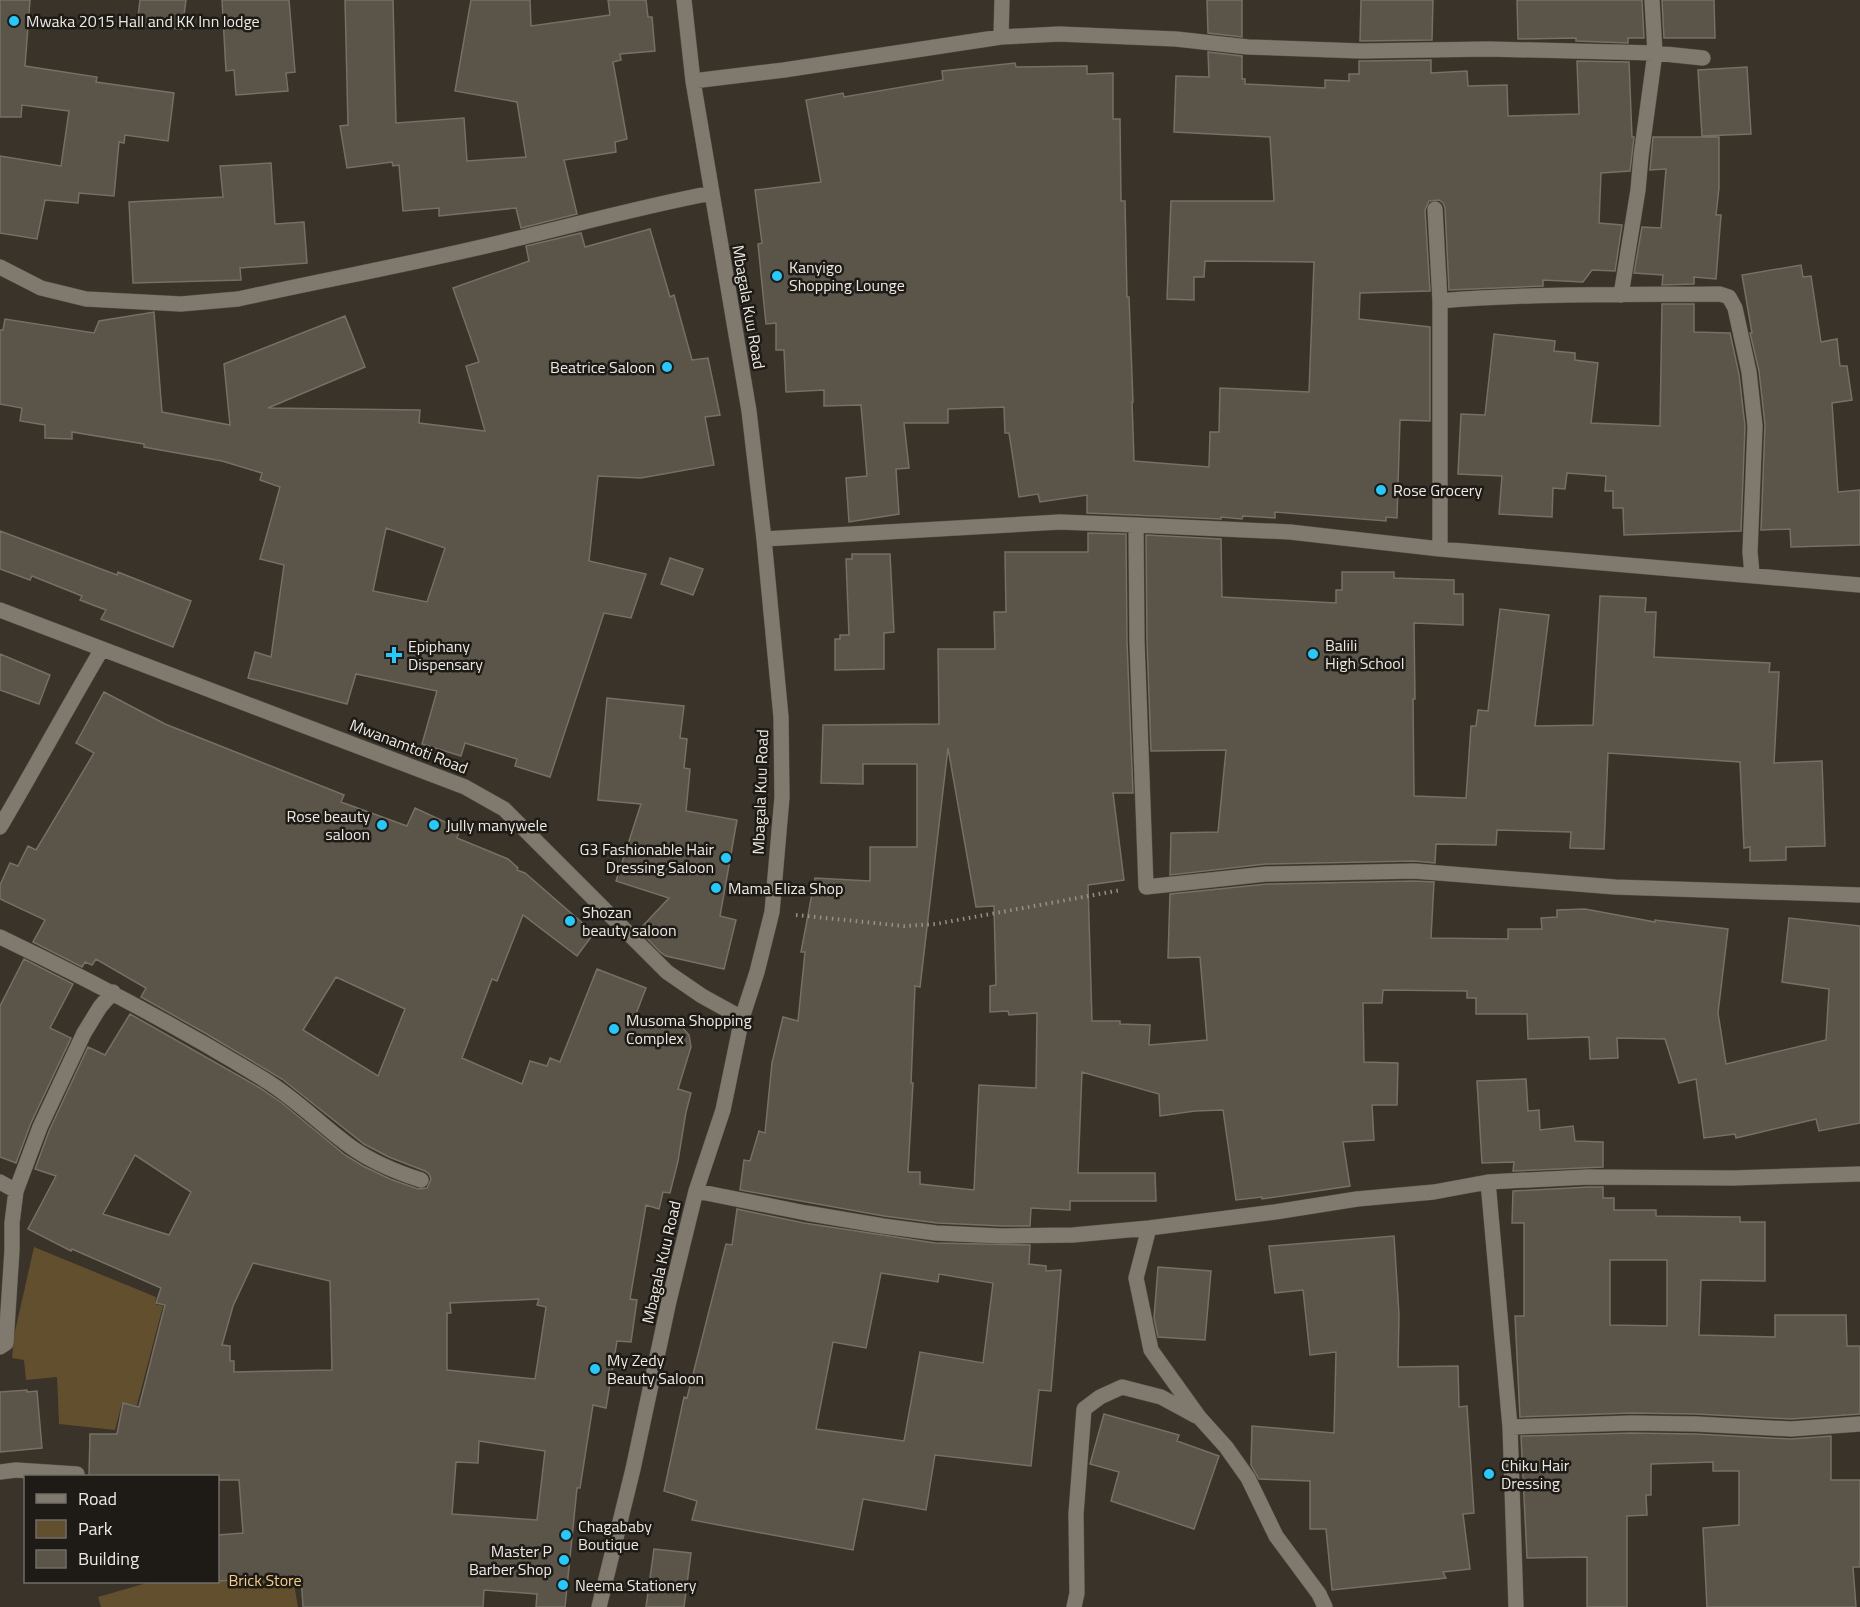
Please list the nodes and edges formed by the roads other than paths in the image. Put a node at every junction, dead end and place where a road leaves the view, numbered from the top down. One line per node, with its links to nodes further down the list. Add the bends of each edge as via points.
1 (684, 0): 7 (street, Mbagala Kuu Road)
2 (1002, 0): 4 (street)
3 (1652, 0): 5 (street)
4 (1001, 37): 5 (street, via 1071,34 1361,51); 7 (street)
5 (1655, 53): 6 (street); 11 (street)
6 (1703, 57)
7 (693, 81): 8 (street, Mbagala Kuu Road)
8 (712, 193): 10 (street, via 403,265 211,302 86,299 41,288); 14 (street, Mbagala Kuu Road, via 748,411)
9 (1435, 209): 12 (street)
10 (0, 267)
11 (1621, 295): 12 (street); 16 (street, via 1725,294 1733,302 1749,372 1755,426)
12 (1440, 301): 15 (street)
13 (1136, 525): 14 (street, via 1060,522); 15 (street, via 1290,532); 21 (street, via 1146,886 1266,874 1413,872 1615,886)
14 (764, 539): 24 (street, Mbagala Kuu Road, via 781,717 782,797 772,912)
15 (1440, 549): 16 (street)
16 (1752, 574): 17 (street)
17 (1860, 585)
18 (0, 610): 19 (street, Mwanamtoti Road)
19 (102, 649): 20 (street); 24 (street, Mwanamtoti Road, via 465,787 504,809 667,972)
20 (0, 827)
21 (1860, 895)
22 (0, 936): 23 (street)
23 (113, 992): 26 (street, via 267,1081 352,1148 396,1172); 29 (street, via 84,1033 40,1127)
24 (742, 1018): 30 (street, Mbagala Kuu Road, via 723,1110)
25 (1860, 1173): 28 (street)
26 (421, 1180)
27 (0, 1182): 29 (street)
28 (1488, 1182): 31 (street); 35 (street)
29 (16, 1191): 32 (street, via 6,1342)
30 (696, 1191): 31 (street, via 936,1233 1073,1235); 38 (street, Mbagala Kuu Road)
31 (1149, 1228): 33 (street, via 1136,1278 1151,1350)
32 (0, 1347)
33 (1199, 1417): 39 (street, via 1161,1396 1122,1387 1084,1409); 40 (street, via 1248,1478 1276,1536)
34 (1860, 1424): 35 (street, via 1791,1429 1631,1423)
35 (1510, 1427): 41 (street)
36 (0, 1472): 37 (street)
37 (77, 1474)
38 (599, 1607)
39 (1074, 1607)
40 (1325, 1607)
41 (1516, 1607)

